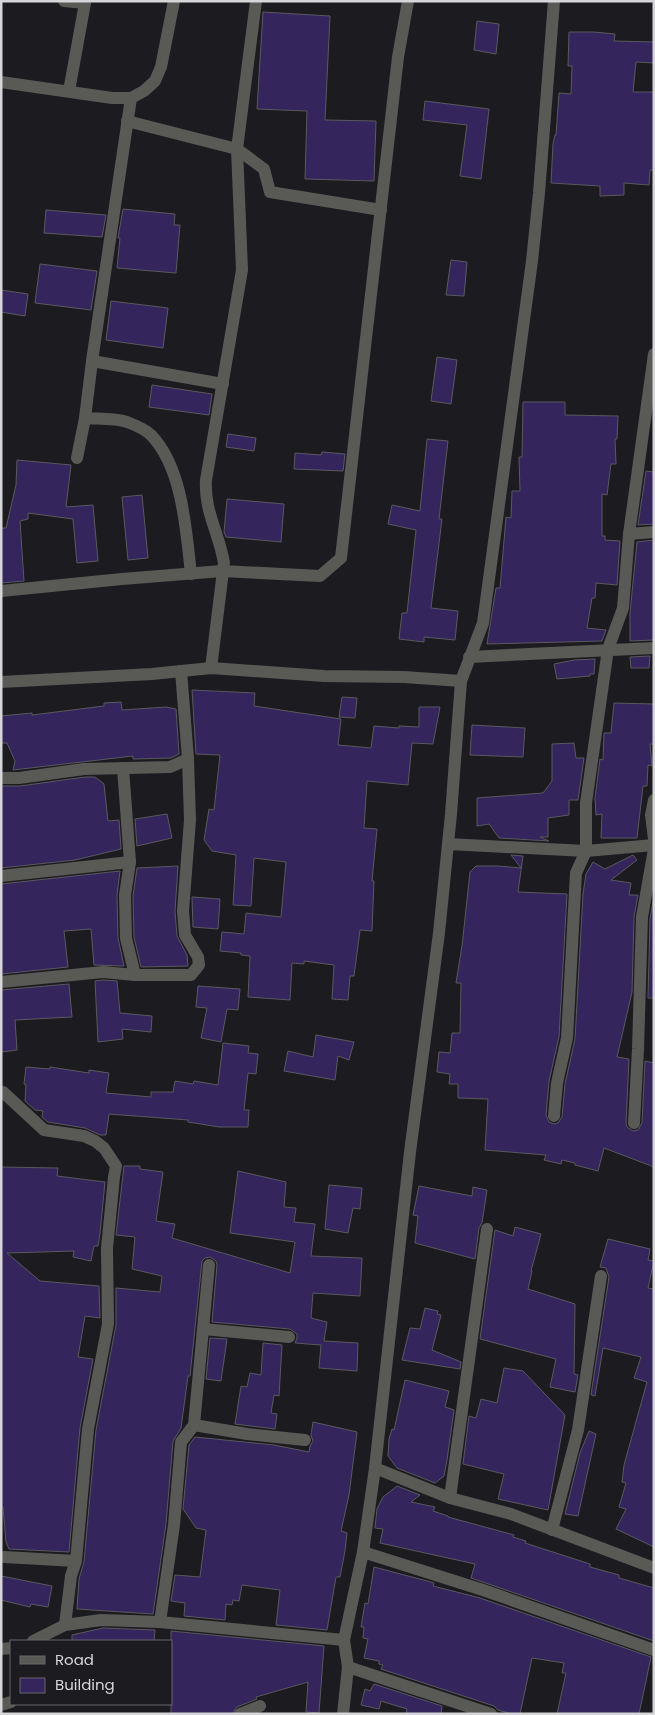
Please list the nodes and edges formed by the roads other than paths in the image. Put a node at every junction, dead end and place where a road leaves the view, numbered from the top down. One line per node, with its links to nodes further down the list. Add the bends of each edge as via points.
1 (64, 1): 6 (street)
2 (174, 1): 9 (street, via 161,67 155,81)
3 (256, 1): 11 (street)
4 (408, 1): 12 (street, via 398,56)
5 (554, 1): 26 (street, via 539,194 510,428 483,623)
6 (85, 2): 8 (street)
7 (1, 82): 8 (street)
8 (69, 91): 9 (street)
9 (131, 98): 10 (street)
10 (127, 121): 11 (street); 14 (street)
11 (237, 149): 12 (street, via 264,169 270,192); 15 (street, via 242,270)
12 (380, 210): 21 (street, via 341,558 320,576)
13 (654, 354): 16 (street)
14 (92, 361): 15 (street); 17 (street)
15 (223, 384): 21 (street, via 205,495 224,563)
16 (650, 403): 20 (street)
17 (85, 418): 18 (street); 22 (street, via 125,421 150,434 164,451 185,516)
18 (77, 458)
19 (654, 532): 20 (street)
20 (629, 534): 25 (street, via 623,608)
21 (222, 571): 22 (street); 27 (street)
22 (191, 574): 23 (street)
23 (1, 591)
24 (654, 648): 25 (street)
25 (608, 649): 26 (street); 39 (street, via 586,803)
26 (469, 657): 29 (street)
27 (211, 668): 28 (street); 29 (street)
28 (181, 671): 30 (street); 31 (street)
29 (461, 681): 36 (street)
30 (1, 682)
31 (188, 759): 32 (street, via 170,767); 43 (street, via 190,820 183,911 185,935 199,965 192,975)
32 (123, 768): 33 (street); 40 (street)
33 (1, 778)
34 (654, 800): 35 (street, via 650,816)
35 (654, 839)
36 (448, 844): 39 (street); 55 (street)
37 (654, 845): 39 (street)
38 (654, 849): 42 (street)
39 (586, 851): 46 (street, via 576,874 567,1038)
40 (130, 862): 41 (street); 43 (street, via 125,896 126,938)
41 (1, 876)
42 (648, 917): 47 (street)
43 (135, 975): 44 (street, via 103,972)
44 (1, 982)
45 (1, 1092): 60 (street, via 44,1130 84,1136 95,1141 111,1156 116,1166 107,1248 108,1324 88,1428)
46 (554, 1116)
47 (634, 1123)
48 (487, 1229): 56 (street)
49 (209, 1266): 51 (street)
50 (601, 1276): 57 (street, via 578,1430)
51 (203, 1329): 52 (street); 53 (street)
52 (289, 1337)
53 (194, 1425): 54 (street); 62 (street, via 182,1442)
54 (305, 1440)
55 (375, 1468): 56 (street); 58 (street)
56 (450, 1498): 57 (street, via 511,1514)
57 (552, 1530): 61 (street)
58 (363, 1552): 65 (street); 66 (street)
59 (2, 1555): 60 (street)
60 (76, 1561): 63 (street)
61 (654, 1568)
62 (160, 1622): 63 (street, via 101,1620); 65 (street)
63 (65, 1625): 64 (street)
64 (34, 1640)
65 (344, 1640): 67 (street)
66 (654, 1650)
67 (348, 1667): 70 (street); 71 (street)
68 (260, 1706): 69 (street)
69 (240, 1714)
70 (343, 1714)
71 (491, 1714)

